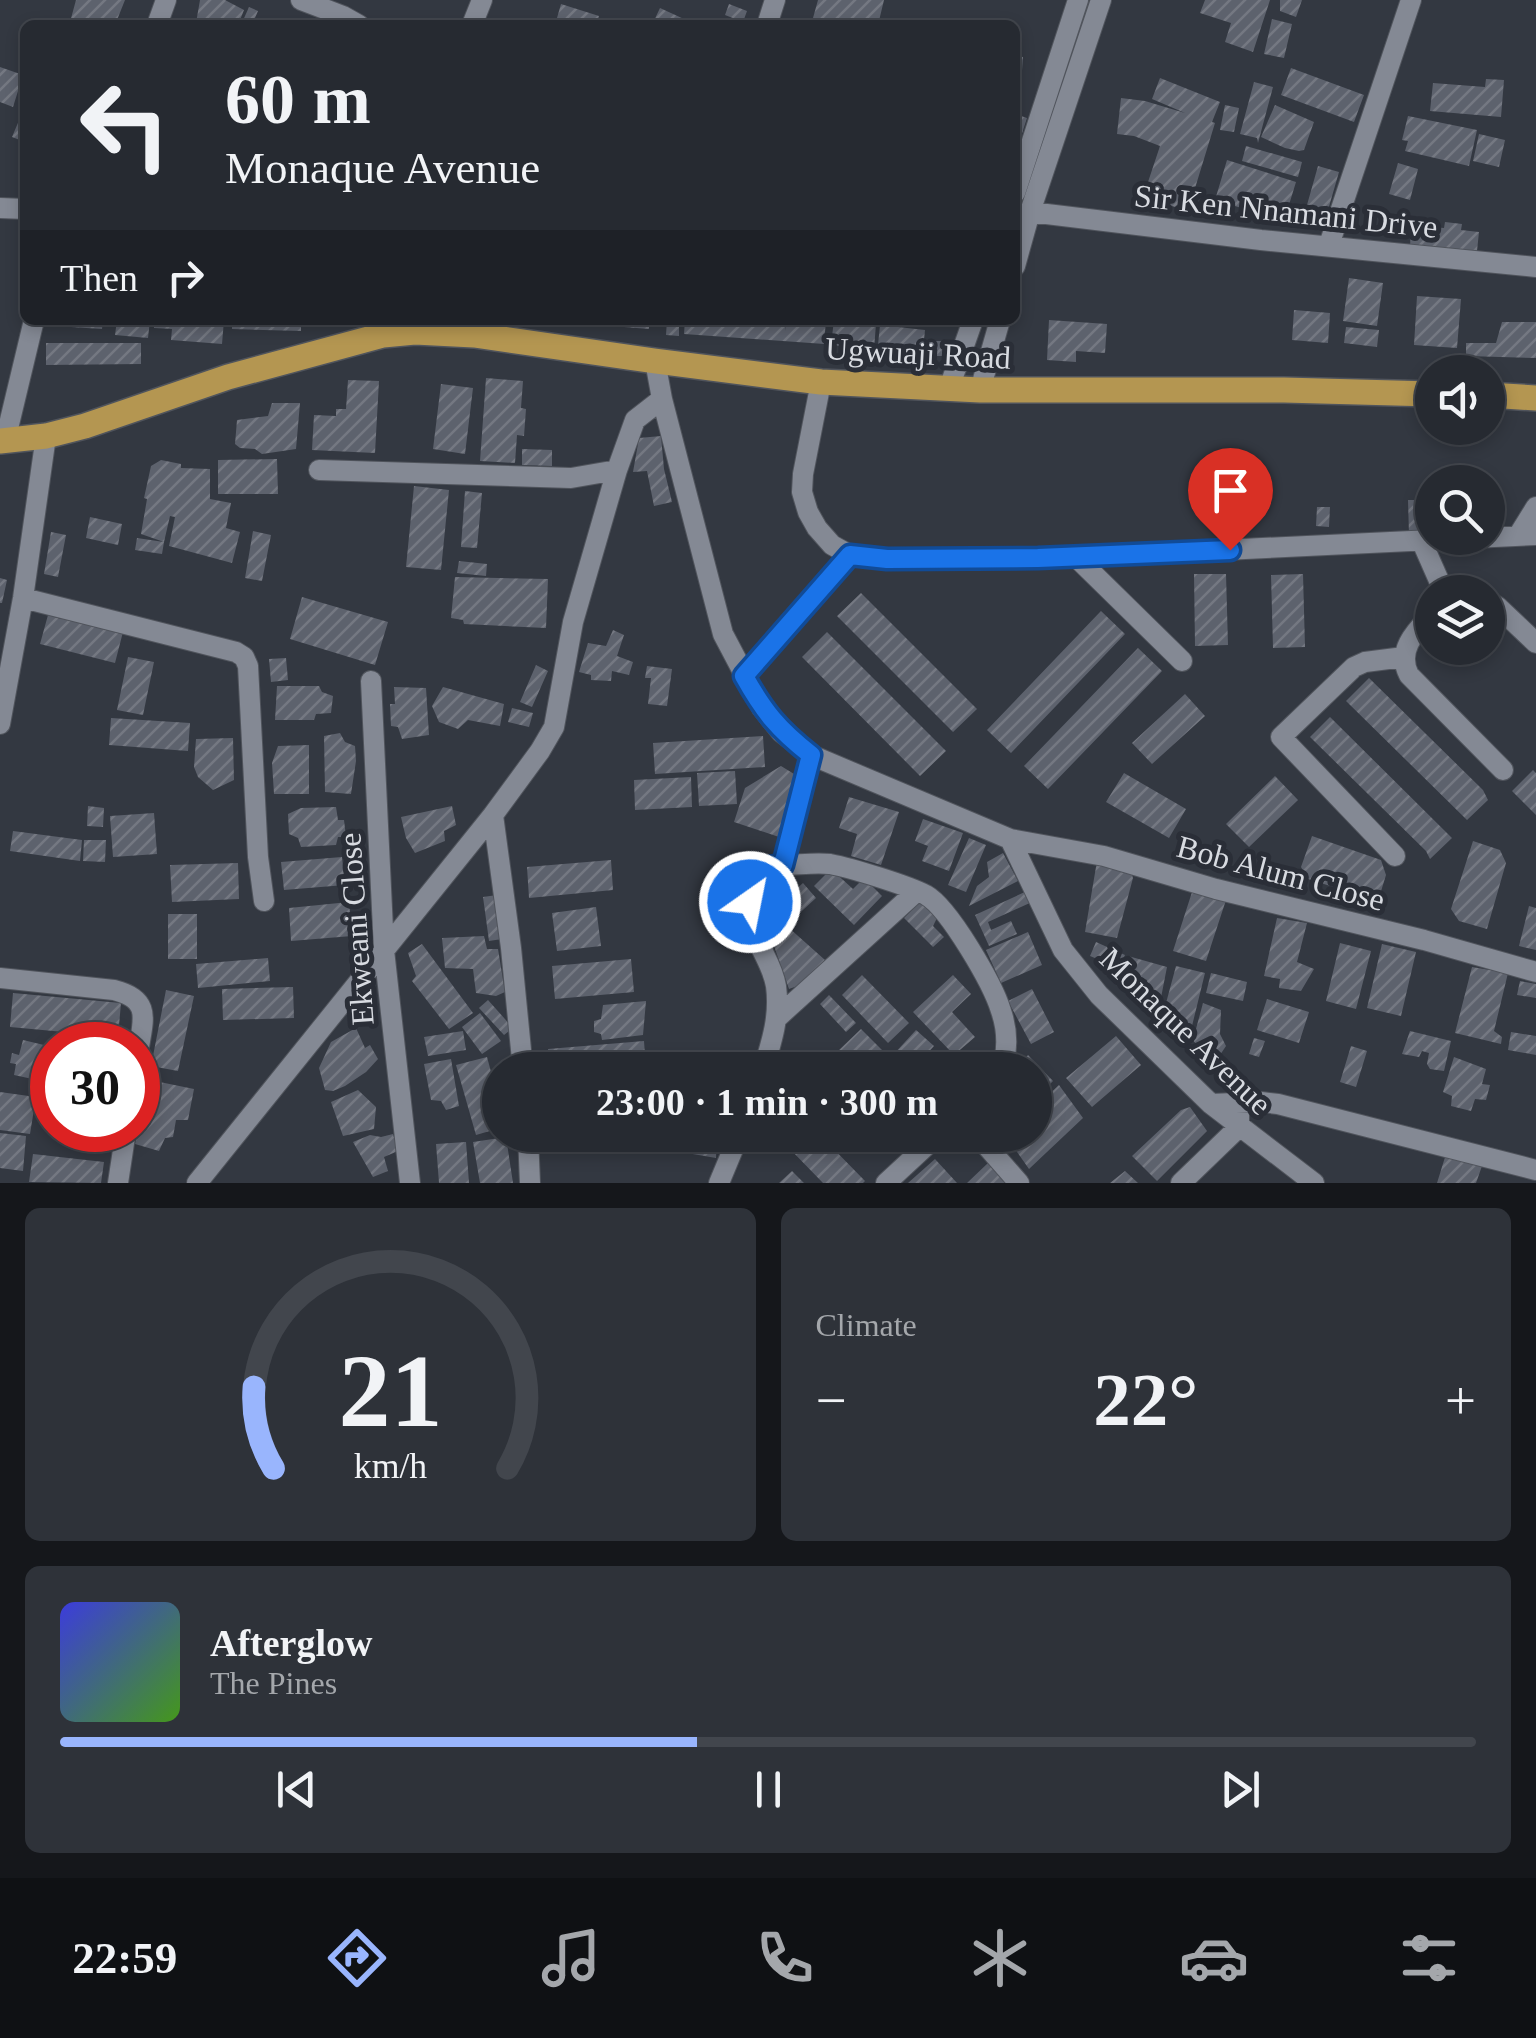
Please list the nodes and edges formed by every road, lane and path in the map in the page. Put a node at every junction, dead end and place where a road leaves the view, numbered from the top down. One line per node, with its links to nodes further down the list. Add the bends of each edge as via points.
1 (300, 0): 5 (street)
2 (1078, 0): 6 (street)
3 (1100, 0): 7 (street)
4 (1411, 0): 8 (street)
5 (350, 20)
6 (1020, 177)
7 (1030, 212): 8 (street, Sir Ken Nnamani Drive); 9 (street)
8 (1329, 245): 10 (street, Sir Ken Nnamani Drive)
9 (1020, 248)
10 (1536, 267)
11 (33, 325): 23 (street)
12 (971, 325): 16 (street)
13 (999, 325): 17 (street)
14 (655, 361): 15 (main road, Ugwuaji Road); 21 (street); 22 (main road, Ugwuaji Road, via 474,334 383,335)
15 (821, 382): 16 (main road, Ugwuaji Road); 29 (street, via 802,492 817,528)
16 (949, 388): 17 (main road, Ugwuaji Road)
17 (980, 390): 18 (main road, Ugwuaji Road)
18 (1415, 394)
19 (1505, 396): 20 (main road)
20 (1536, 398)
21 (662, 399): 25 (street, via 635,420); 37 (street, via 723,634)
22 (46, 436): 23 (main road, Ugwuaji Road); 31 (street)
23 (3, 441)
24 (318, 470): 25 (street, via 570,478)
25 (618, 470): 42 (street, via 573,622 554,727)
26 (1536, 508): 27 (street)
27 (1527, 535)
28 (1415, 542): 30 (street)
29 (850, 555): 30 (street); 37 (street)
30 (1076, 557): 36 (street)
31 (22, 598): 39 (street); 47 (street, via 244,657)
32 (1505, 614): 34 (street)
33 (1415, 635): 35 (street)
34 (1536, 643)
35 (1404, 657): 41 (street, via 1409,675); 44 (street, via 1354,668 1281,737)
36 (1182, 661)
37 (744, 676): 40 (street, via 781,732)
38 (372, 680): 48 (street, Ekweani Close)
39 (0, 720)
40 (811, 755): 43 (street); 45 (street)
41 (1504, 770)
42 (493, 815): 48 (street); 53 (street)
43 (1010, 839): 49 (street, Bob Alum Close, via 1104,856); 56 (street, Monaque Avenue, via 1068,959)
44 (1395, 856)
45 (783, 865): 46 (street, via 828,864); 51 (street, via 761,870 749,890 756,934 773,972)
46 (917, 891): 51 (street); 55 (street, via 930,897 985,976 1002,1011)
47 (264, 901)
48 (384, 950): 65 (street, Ekweani Close); 67 (street)
49 (1536, 972)
50 (0, 978): 52 (street, via 128,993 143,1010)
51 (778, 1017): 54 (street)
52 (142, 1022)
53 (521, 1052)
54 (768, 1052)
55 (1005, 1052)
56 (1211, 1104): 57 (street); 58 (street, Monaque Avenue)
57 (1238, 1104): 58 (street); 64 (street, via 1278,1104)
58 (1239, 1126): 72 (street); 73 (street, Monaque Avenue)
59 (123, 1152): 66 (street)
60 (529, 1152): 68 (street)
61 (732, 1152): 69 (street)
62 (920, 1152): 70 (street)
63 (993, 1152): 71 (street)
64 (1536, 1170)
65 (410, 1178)
66 (118, 1183)
67 (197, 1183)
68 (530, 1183)
69 (720, 1183)
70 (886, 1183)
71 (1019, 1183)
72 (1180, 1183)
73 (1314, 1183)

